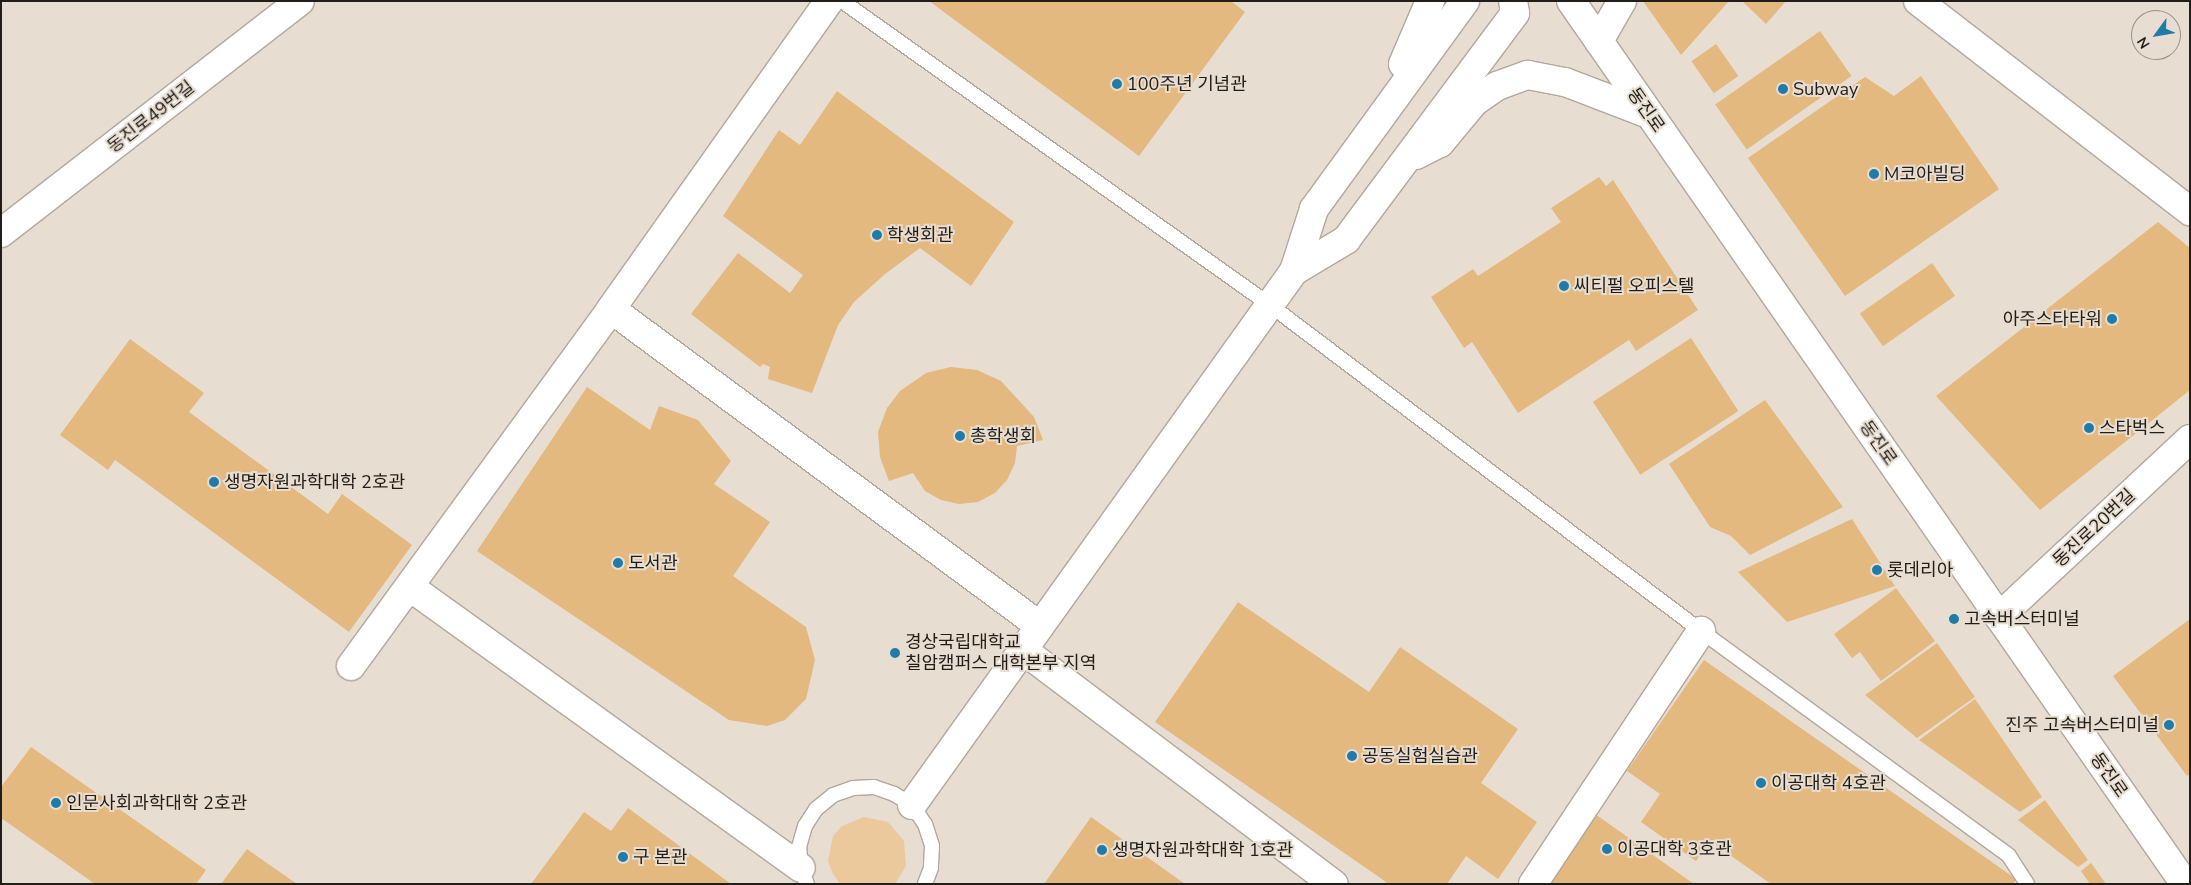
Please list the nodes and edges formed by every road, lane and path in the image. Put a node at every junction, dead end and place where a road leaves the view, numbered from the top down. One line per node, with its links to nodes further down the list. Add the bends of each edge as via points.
1 (300, 1): 15 (street, 동진로49번길)
2 (829, 1): 18 (street)
3 (842, 1): 17 (lane)
4 (1430, 1): 12 (street, via 1418,34)
5 (1465, 1): 12 (street)
6 (1513, 1): 13 (street, via 1515,12)
7 (1571, 1): 10 (street, 동진로)
8 (1622, 1): 10 (street)
9 (1918, 1): 14 (street)
10 (1599, 41): 11 (street, 동진로)
11 (1649, 114): 13 (street, via 1565,82 1528,75 1497,86 1474,102 1440,143); 21 (street, 동진로)
12 (1366, 134): 16 (street, via 1314,209)
13 (1402, 163): 16 (street, via 1346,240)
14 (2190, 211)
15 (1, 233)
16 (1294, 271): 17 (street)
17 (1270, 305): 22 (street); 23 (lane)
18 (611, 309): 20 (street); 22 (street)
19 (2190, 439): 21 (street, 동진로20번길)
20 (410, 587): 25 (street); 27 (street)
21 (1999, 617): 32 (street, 동진로)
22 (1040, 626): 24 (street)
23 (1702, 632): 30 (street); 31 (lane, via 2009,856)
24 (1023, 650): 26 (street); 29 (street)
25 (350, 666)
26 (912, 806): 27 (lane, via 894,794 874,788 853,788 833,795 816,808 805,826 799,847); 28 (lane, via 926,824 932,846 931,868)
27 (804, 876)
28 (925, 884)
29 (1334, 884)
30 (1533, 884)
31 (2027, 884)
32 (2185, 884)

